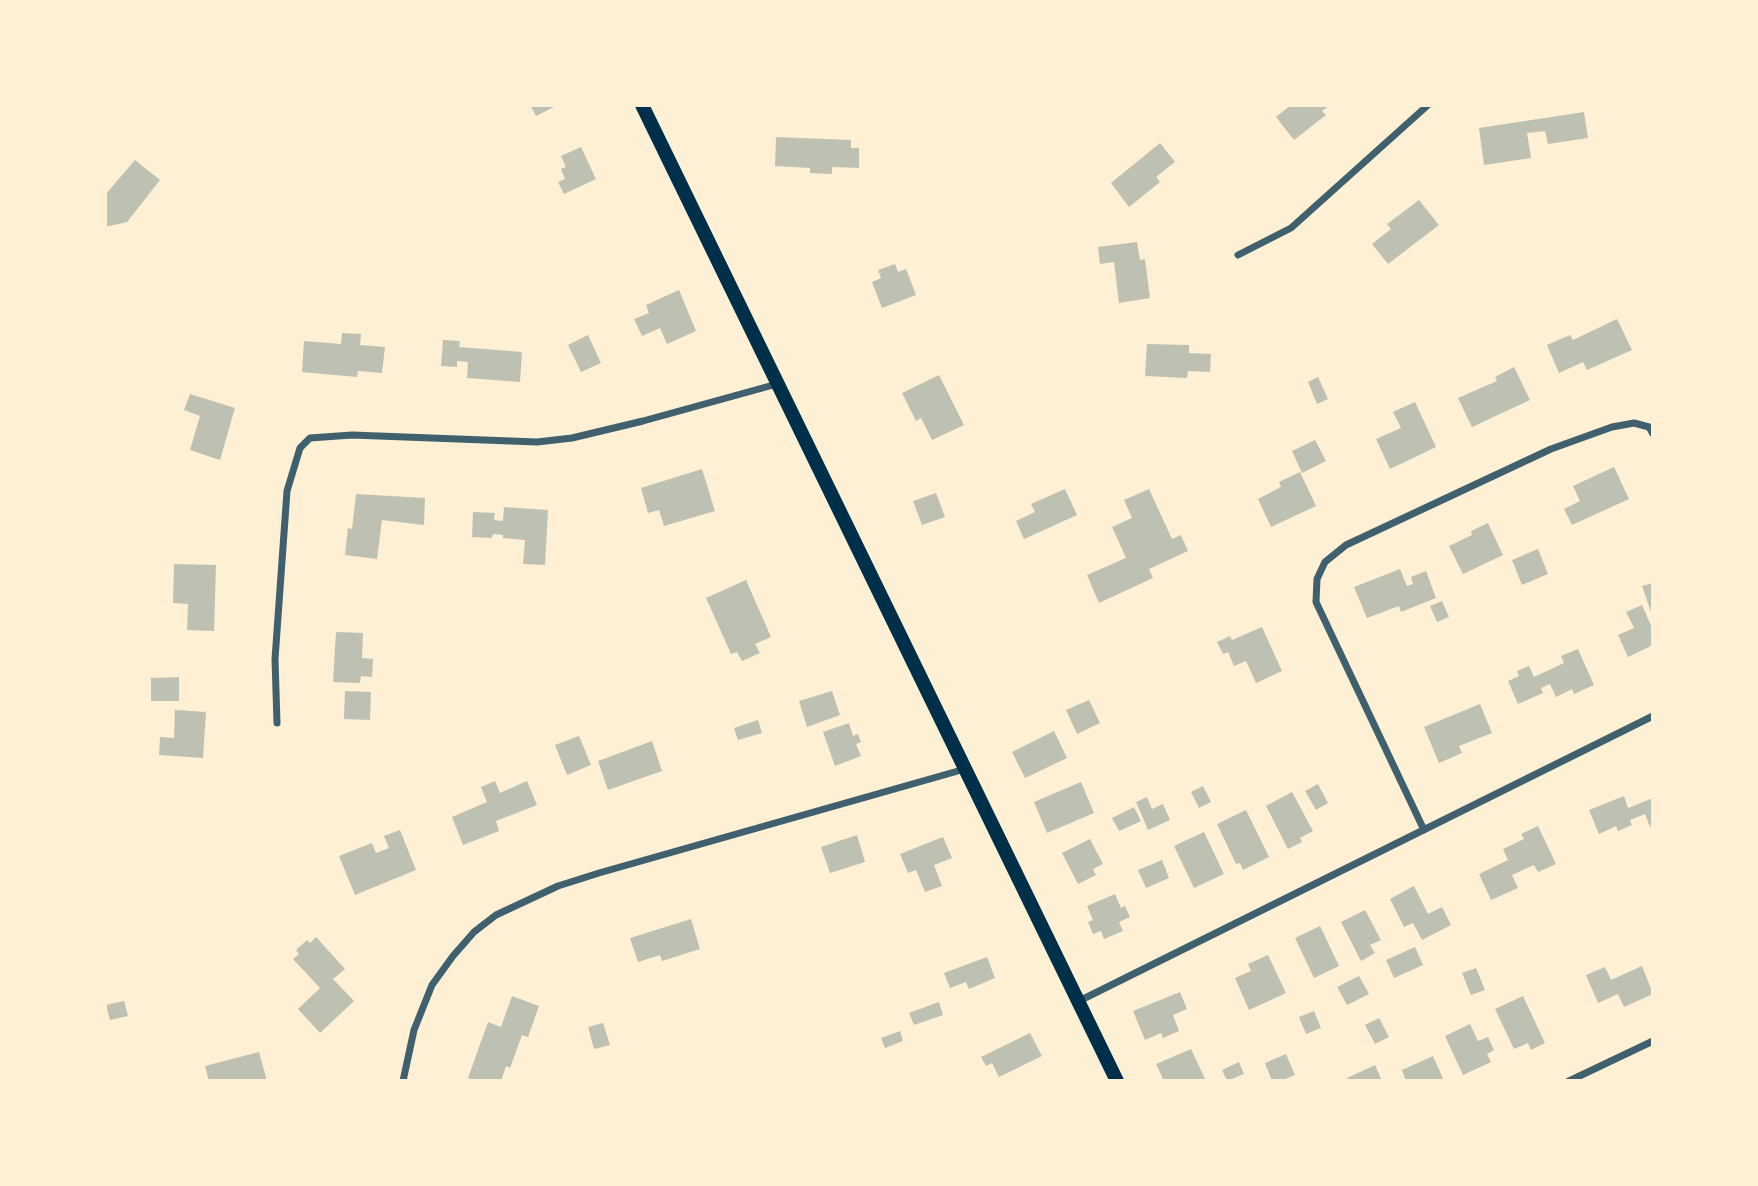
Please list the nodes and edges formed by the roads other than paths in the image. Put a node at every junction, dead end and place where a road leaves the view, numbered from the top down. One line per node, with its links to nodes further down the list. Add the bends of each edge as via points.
1 (642, 105): 4 (main road)
2 (1428, 105): 3 (street, via 1290,228)
3 (1238, 255)
4 (778, 383): 7 (street, via 572,438 310,438 300,448 287,491 275,659); 8 (main road)
5 (1653, 434): 9 (street, via 1649,427 1634,423 1550,449 1346,545 1325,562 1317,579 1316,602)
6 (1653, 716): 9 (street)
7 (278, 723)
8 (965, 769): 10 (main road); 12 (street, via 588,876 496,915 474,932 432,985 414,1030)
9 (1424, 830): 10 (street)
10 (1078, 1001): 13 (main road)
11 (1653, 1041): 14 (street)
12 (403, 1081)
13 (1117, 1081)
14 (1569, 1081)

